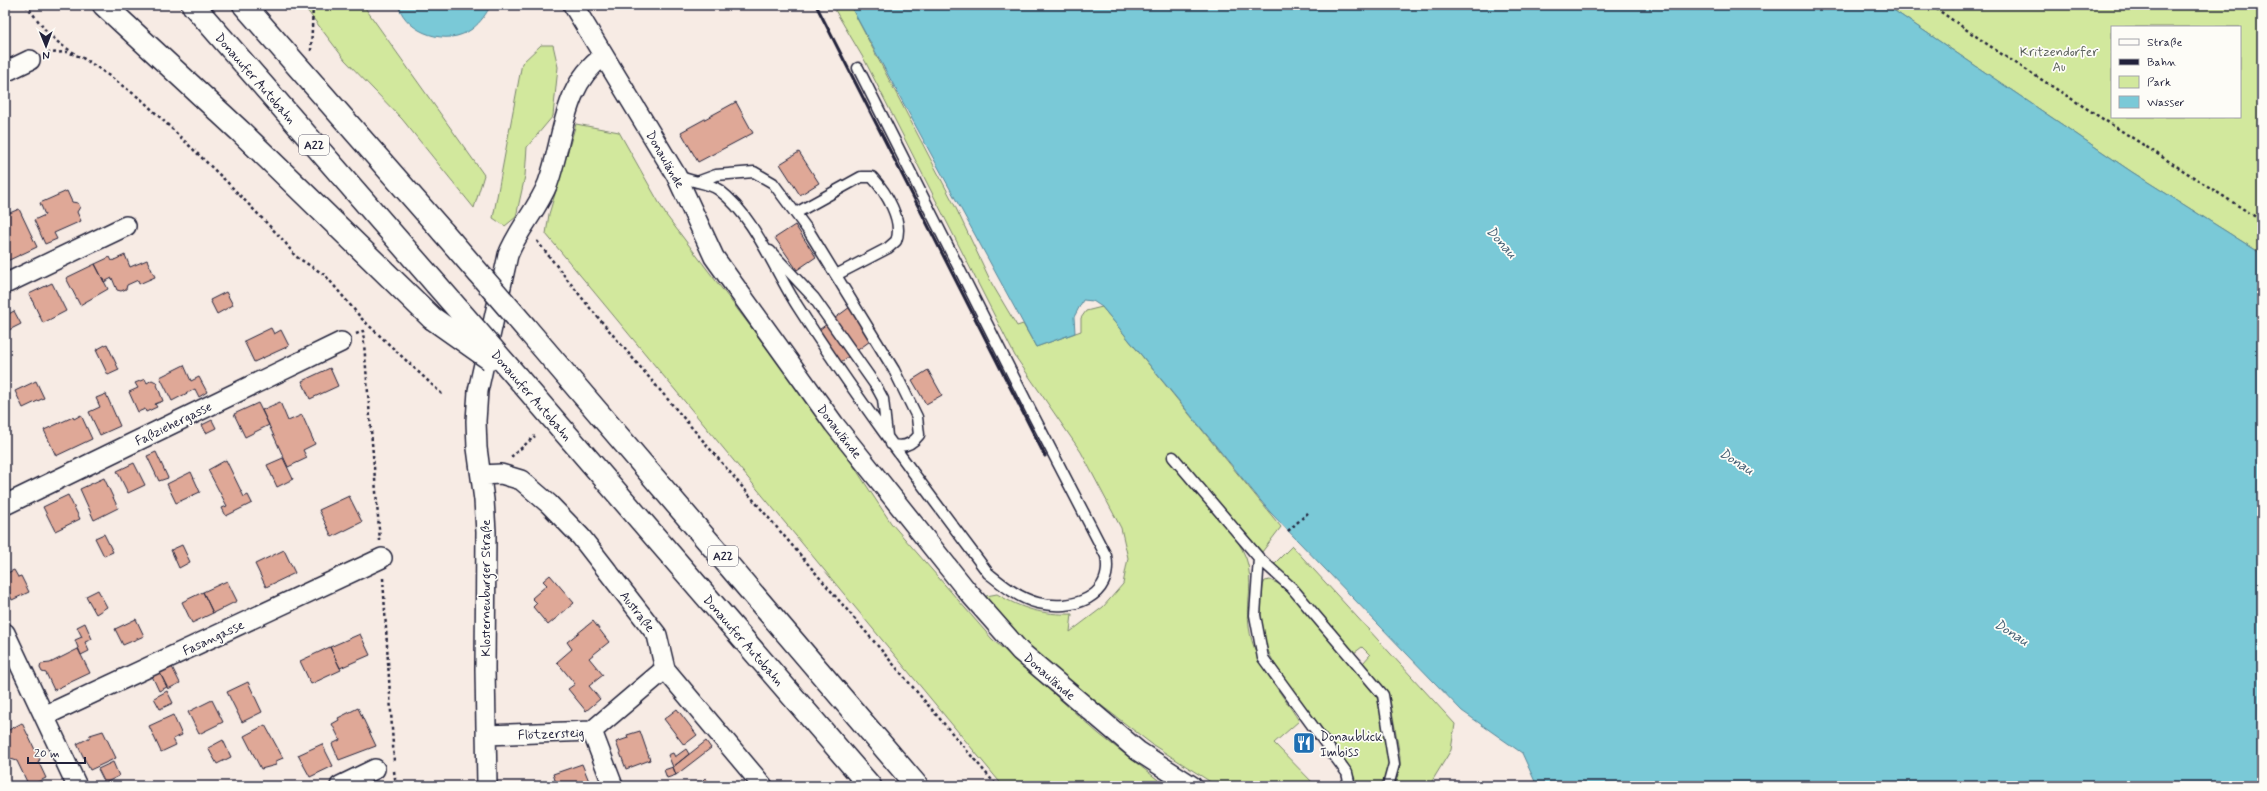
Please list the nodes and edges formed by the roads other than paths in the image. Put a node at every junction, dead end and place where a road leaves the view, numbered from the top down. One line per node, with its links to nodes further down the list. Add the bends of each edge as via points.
1 (104, 5): 17 (highway, bridge, via 241,132 432,318)
2 (193, 5): 17 (highway, Donauufer Autobahn / A22, bridge)
3 (244, 5): 36 (highway, A22, bridge, via 526,328)
4 (573, 5): 5 (street, Donaulände)
5 (604, 56): 9 (street, Donaulände); 20 (street, Klosterneuburger Straße, via 585,72 576,88 567,108 548,183 536,208 514,240 508,255 478,391 476,421)
6 (30, 60): 8 (street)
7 (858, 68): 18 (lane, via 1106,556 1107,578 1102,587 1083,600 1053,605 1037,603 1008,589 988,573)
8 (5, 72)
9 (676, 175): 10 (lane, via 687,181); 37 (street, Donaulände, via 714,257 769,336 834,424 968,592 1020,651 1067,692 1138,751)
10 (696, 182): 11 (lane, via 716,175 754,172 773,183); 13 (lane, via 710,184 719,190 736,206)
11 (796, 213): 14 (lane); 14 (lane, via 861,177 872,177 880,185 899,226 896,241 883,251)
12 (126, 226): 15 (street)
13 (758, 238): 18 (lane, via 798,307); 18 (lane, via 814,298 876,386 883,399)
14 (836, 275): 18 (lane, via 894,370 917,417 919,435 914,441 897,447)
15 (5, 284)
16 (341, 342): 21 (street, Faßziehergasse)
17 (517, 377): 35 (highway, Donauufer Autobahn / A22)
18 (889, 441)
19 (1173, 456): 23 (lane)
20 (480, 475): 25 (street, Austraße, via 501,474 521,480 581,537 657,635); 28 (street, Klosterneuburger Straße, via 486,532)
21 (5, 505)
22 (382, 558): 26 (street, Fasangasse)
23 (1259, 558): 38 (lane, via 1255,615 1263,658 1347,773); 39 (lane, via 1292,588 1383,695 1394,764)
24 (5, 633): 26 (street)
25 (665, 669): 27 (street, Flötzersteig); 34 (street, Austraße)
26 (44, 716): 30 (street)
27 (592, 731): 28 (street, Flötzersteig); 33 (street)
28 (486, 735): 32 (street, Klosterneuburger Straße)
29 (375, 769): 31 (street)
30 (77, 786)
31 (340, 786)
32 (487, 786)
33 (613, 786)
34 (763, 786)
35 (870, 786)
36 (917, 786)
37 (1192, 786)
38 (1350, 786)
39 (1388, 786)

